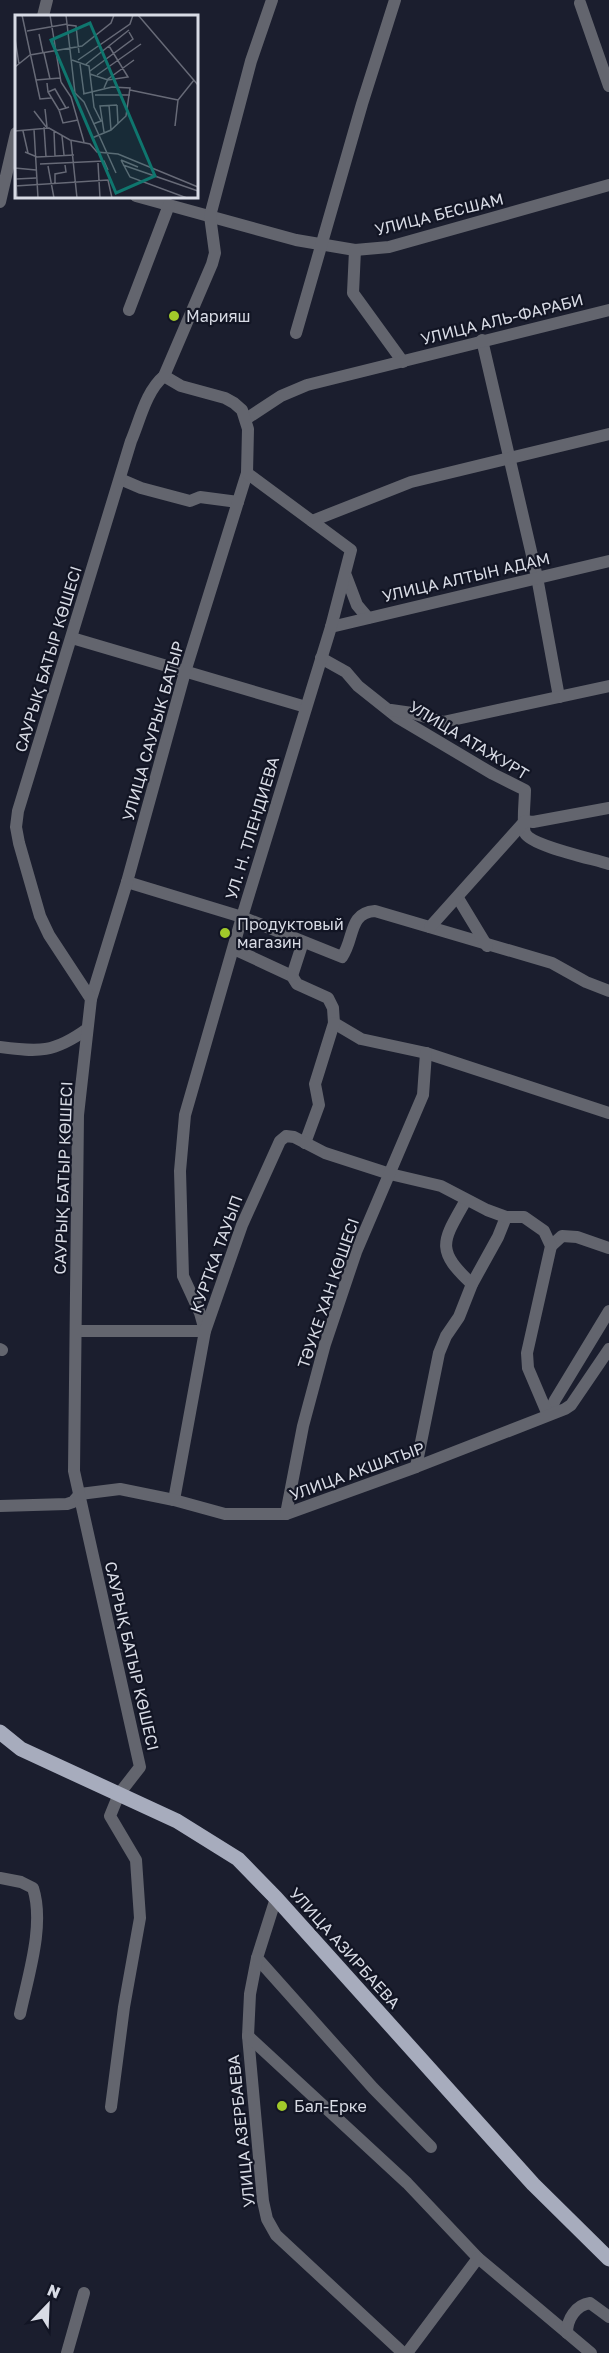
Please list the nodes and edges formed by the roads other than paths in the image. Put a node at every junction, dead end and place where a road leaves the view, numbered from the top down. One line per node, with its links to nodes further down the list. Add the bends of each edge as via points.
1 (47, 0): 5 (street)
2 (272, 0): 14 (street, САУРЫҚ БАТЫР КӨШЕСІ, via 251,62)
3 (395, 0): 15 (street)
4 (580, 3): 6 (street)
5 (43, 15)
6 (607, 69): 7 (street)
7 (609, 86)
8 (15, 137): 9 (street)
9 (9, 163): 12 (street)
10 (609, 185): 16 (street, УЛИЦА БЕСШАМ, via 389,247)
11 (143, 198): 13 (street, УЛИЦА БЕСШАМ)
12 (0, 202)
13 (169, 205): 14 (street, УЛИЦА БЕСШАМ); 17 (street)
14 (210, 216): 15 (street, УЛИЦА БЕСШАМ); 22 (street, САУРЫҚ БАТЫР КӨШЕСІ, via 215,246 212,264)
15 (322, 244): 16 (street, УЛИЦА БЕСШАМ); 19 (street)
16 (355, 250): 21 (street, via 353,293)
17 (129, 310)
18 (609, 310): 20 (street, УЛИЦА АЛЬ-ФАРАБИ)
19 (296, 333)
20 (482, 340): 21 (street, УЛИЦА АЛЬ-ФАРАБИ); 25 (street)
21 (403, 362): 23 (street, УЛИЦА АЛЬ-ФАРАБИ, via 307,385 281,396)
22 (164, 376): 23 (street, via 181,386 234,403); 27 (street, САУРЫҚ БАТЫР КӨШЕСІ, via 151,392)
23 (246, 419): 26 (street, УЛИЦА САУРЫК БАТЫР)
24 (609, 434): 25 (street)
25 (508, 458): 29 (street, via 411,482); 32 (street)
26 (247, 473): 28 (street, УЛИЦА САУРЫК БАТЫР); 29 (street)
27 (120, 479): 28 (street, via 190,501 200,497); 35 (street, САУРЫҚ БАТЫР КӨШЕСІ)
28 (238, 502): 37 (street, УЛИЦА САУРЫК БАТЫР)
29 (312, 521): 31 (street, УЛ. Н. ТЛЕНДИЕВА, via 351,550)
30 (609, 561): 32 (street, УЛИЦА АЛТЫН АДАМ)
31 (345, 572): 33 (street, via 357,605); 34 (street, УЛ. Н. ТЛЕНДИЕВА)
32 (537, 577): 33 (street, УЛИЦА АЛТЫН АДАМ); 39 (street)
33 (368, 618): 34 (street, УЛИЦА АЛТЫН АДАМ)
34 (331, 627): 36 (street, УЛ. Н. ТЛЕНДИЕВА)
35 (72, 638): 37 (street); 54 (street, САУРЫҚ БАТЫР КӨШЕСІ, via 16,827 40,916)
36 (321, 658): 40 (street, УЛ. Н. ТЛЕНДИЕВА); 41 (street, УЛИЦА АТАЖУРТ, via 346,672)
37 (185, 672): 40 (street); 45 (street, УЛИЦА САУРЫК БАТЫР)
38 (609, 686): 39 (street)
39 (559, 697): 41 (street, via 443,722)
40 (306, 707): 47 (street, УЛ. Н. ТЛЕНДИЕВА)
41 (388, 710): 43 (street, УЛИЦА АТАЖУРТ, via 525,790)
42 (609, 808): 43 (street)
43 (525, 821): 44 (street, via 528,837); 46 (street)
44 (609, 864)
45 (128, 882): 47 (street); 54 (street, УЛИЦА САУРЫК БАТЫР)
46 (458, 898): 48 (street); 50 (street)
47 (242, 917): 49 (street); 51 (street, УЛ. Н. ТЛЕНДИЕВА)
48 (430, 927): 49 (street, via 375,911 363,912 342,957); 50 (street)
49 (303, 942): 52 (street)
50 (487, 946): 53 (street, via 552,963)
51 (234, 949): 52 (street); 69 (street, УЛ. Н. ТЛЕНДИЕВА, via 185,1115 180,1171 183,1276)
52 (292, 976): 55 (street, via 297,984 328,998)
53 (609, 991)
54 (90, 999): 56 (street, САУРЫҚ БАТЫР КӨШЕСІ)
55 (334, 1023): 58 (street, via 361,1040); 60 (street, via 315,1083 319,1105)
56 (87, 1029): 57 (street, via 53,1048 34,1051); 68 (street, САУРЫҚ БАТЫР КӨШЕСІ, via 78,1115)
57 (0, 1047)
58 (426, 1053): 59 (street); 61 (street, ТӘУКЕ ХАН КӨШЕСІ, via 423,1095)
59 (609, 1113)
60 (305, 1143): 61 (street, КУРТКА ТАУЫП, via 325,1154); 69 (street, КУРТКА ТАУЫП, via 286,1136 280,1141 242,1225)
61 (390, 1174): 62 (street, КУРТКА ТАУЫП, via 441,1186); 76 (street, ТӘУКЕ ХАН КӨШЕСІ, via 356,1252 325,1344 303,1426)
62 (466, 1200): 63 (street, КУРТКА ТАУЫП); 66 (street, via 444,1242 447,1256)
63 (506, 1217): 64 (street, КУРТКА ТАУЫП, via 524,1217 544,1231); 66 (street)
64 (551, 1246): 65 (street, via 562,1236); 71 (street, via 527,1353 528,1368)
65 (609, 1248)
66 (472, 1284): 72 (street, via 439,1353)
67 (609, 1311): 71 (street)
68 (76, 1330): 69 (street); 73 (street, САУРЫҚ БАТЫР КӨШЕСІ, via 74,1471)
69 (205, 1331): 74 (street, КУРТКА ТАУЫП)
70 (609, 1349): 71 (street, УЛИЦА АКШАТЫР, via 571,1405)
71 (548, 1415): 72 (street, УЛИЦА АКШАТЫР)
72 (416, 1467): 76 (street, УЛИЦА АКШАТЫР)
73 (80, 1494): 74 (street, УЛИЦА АКШАТЫР, via 120,1489); 75 (street, УЛИЦА АКШАТЫР, via 68,1504); 78 (street, САУРЫҚ БАТЫР КӨШЕСІ, via 140,1767)
74 (174, 1500): 76 (street, УЛИЦА АКШАТЫР, via 225,1514)
75 (0, 1506)
76 (286, 1514)
77 (0, 1732): 78 (main road, УЛИЦА АЗИРБАЕВА, via 21,1749)
78 (119, 1794): 80 (main road, УЛИЦА АЗИРБАЕВА, via 177,1821 238,1859); 84 (street, САУРЫҚ БАТЫР КӨШЕСІ, via 110,1816 136,1860 140,1918)
79 (0, 1878): 82 (street, via 33,1888 38,1903 34,1947)
80 (276, 1898): 81 (street, УЛИЦА АЗЕРБАЕВА); 87 (main road, УЛИЦА АЗИРБАЕВА, via 533,2184)
81 (257, 1958): 83 (street, УЛИЦА АЗЕРБАЕВА); 85 (street)
82 (20, 2014)
83 (248, 2036): 86 (street, via 407,2183); 92 (street, УЛИЦА АЗЕРБАЕВА, via 267,2219 276,2235)
84 (111, 2107)
85 (430, 2147)
86 (478, 2258): 90 (street); 92 (street)
87 (609, 2259)
88 (84, 2293): 91 (street)
89 (609, 2317): 90 (street, via 590,2303 584,2304 569,2319)
90 (567, 2333): 93 (street)
91 (67, 2353)
92 (405, 2353)
93 (591, 2353)

